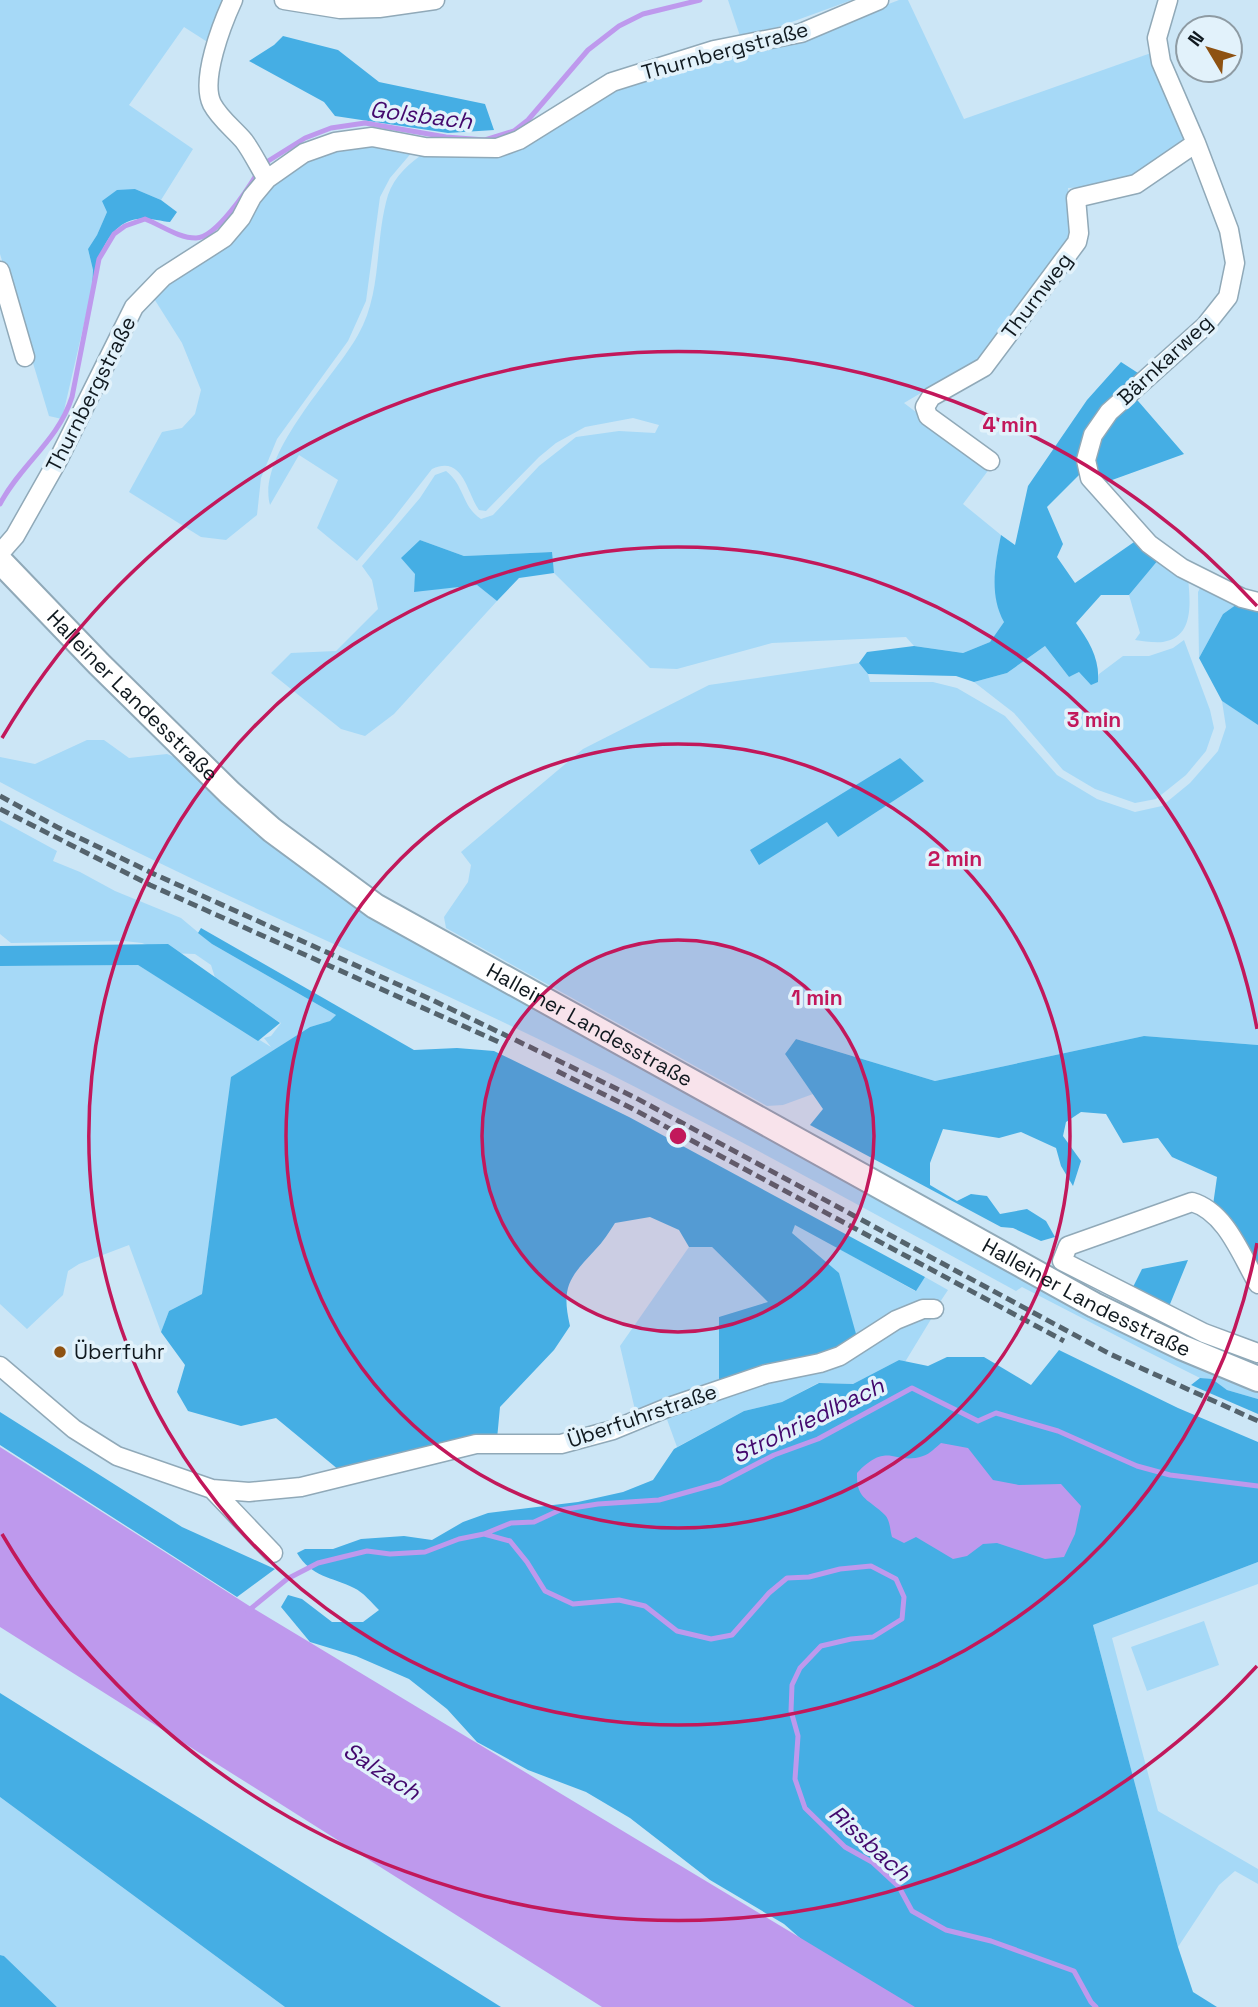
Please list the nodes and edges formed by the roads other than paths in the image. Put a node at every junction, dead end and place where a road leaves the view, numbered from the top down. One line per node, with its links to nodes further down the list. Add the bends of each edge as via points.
1 (233, 0): 7 (street, via 220,27 210,67 211,102 244,141)
2 (284, 0): 3 (street, via 340,9)
3 (435, 0)
4 (879, 0): 7 (street, Thurnbergstraße, via 801,33 714,50 612,82 519,140 497,148 425,147 372,137 335,142 304,153)
5 (1168, 0): 6 (street, Bärnkarweg, via 1157,38 1161,62)
6 (1196, 144): 10 (street, Thurnweg, via 1136,184 1076,198 1077,242 984,367 931,397 925,407 928,416); 13 (street, Bärnkarweg, via 1229,230 1235,263 1228,297 1205,326 1109,412 1093,435 1086,460 1090,478 1149,544 1182,568)
7 (267, 179): 11 (street, Thurnbergstraße, via 224,238 163,277 134,307 58,460 15,536)
8 (0, 271): 9 (street)
9 (25, 357)
10 (990, 461)
11 (0, 553)
12 (0, 561): 18 (main road, Halleiner Landesstraße, via 230,793 375,906 1094,1305)
13 (1258, 602)
14 (1258, 1284): 16 (street, via 1217,1216 1192,1202 1068,1246 1062,1261 1204,1333)
15 (934, 1308): 19 (street, Überfuhrstraße, via 896,1320 840,1356 766,1374 613,1430 561,1444 476,1444 301,1487 249,1492)
16 (1258, 1353)
17 (0, 1366): 19 (street, Überfuhrstraße, via 47,1409 117,1456)
18 (1258, 1379)
19 (212, 1489): 20 (street, Überfuhrstraße)
20 (273, 1553)

